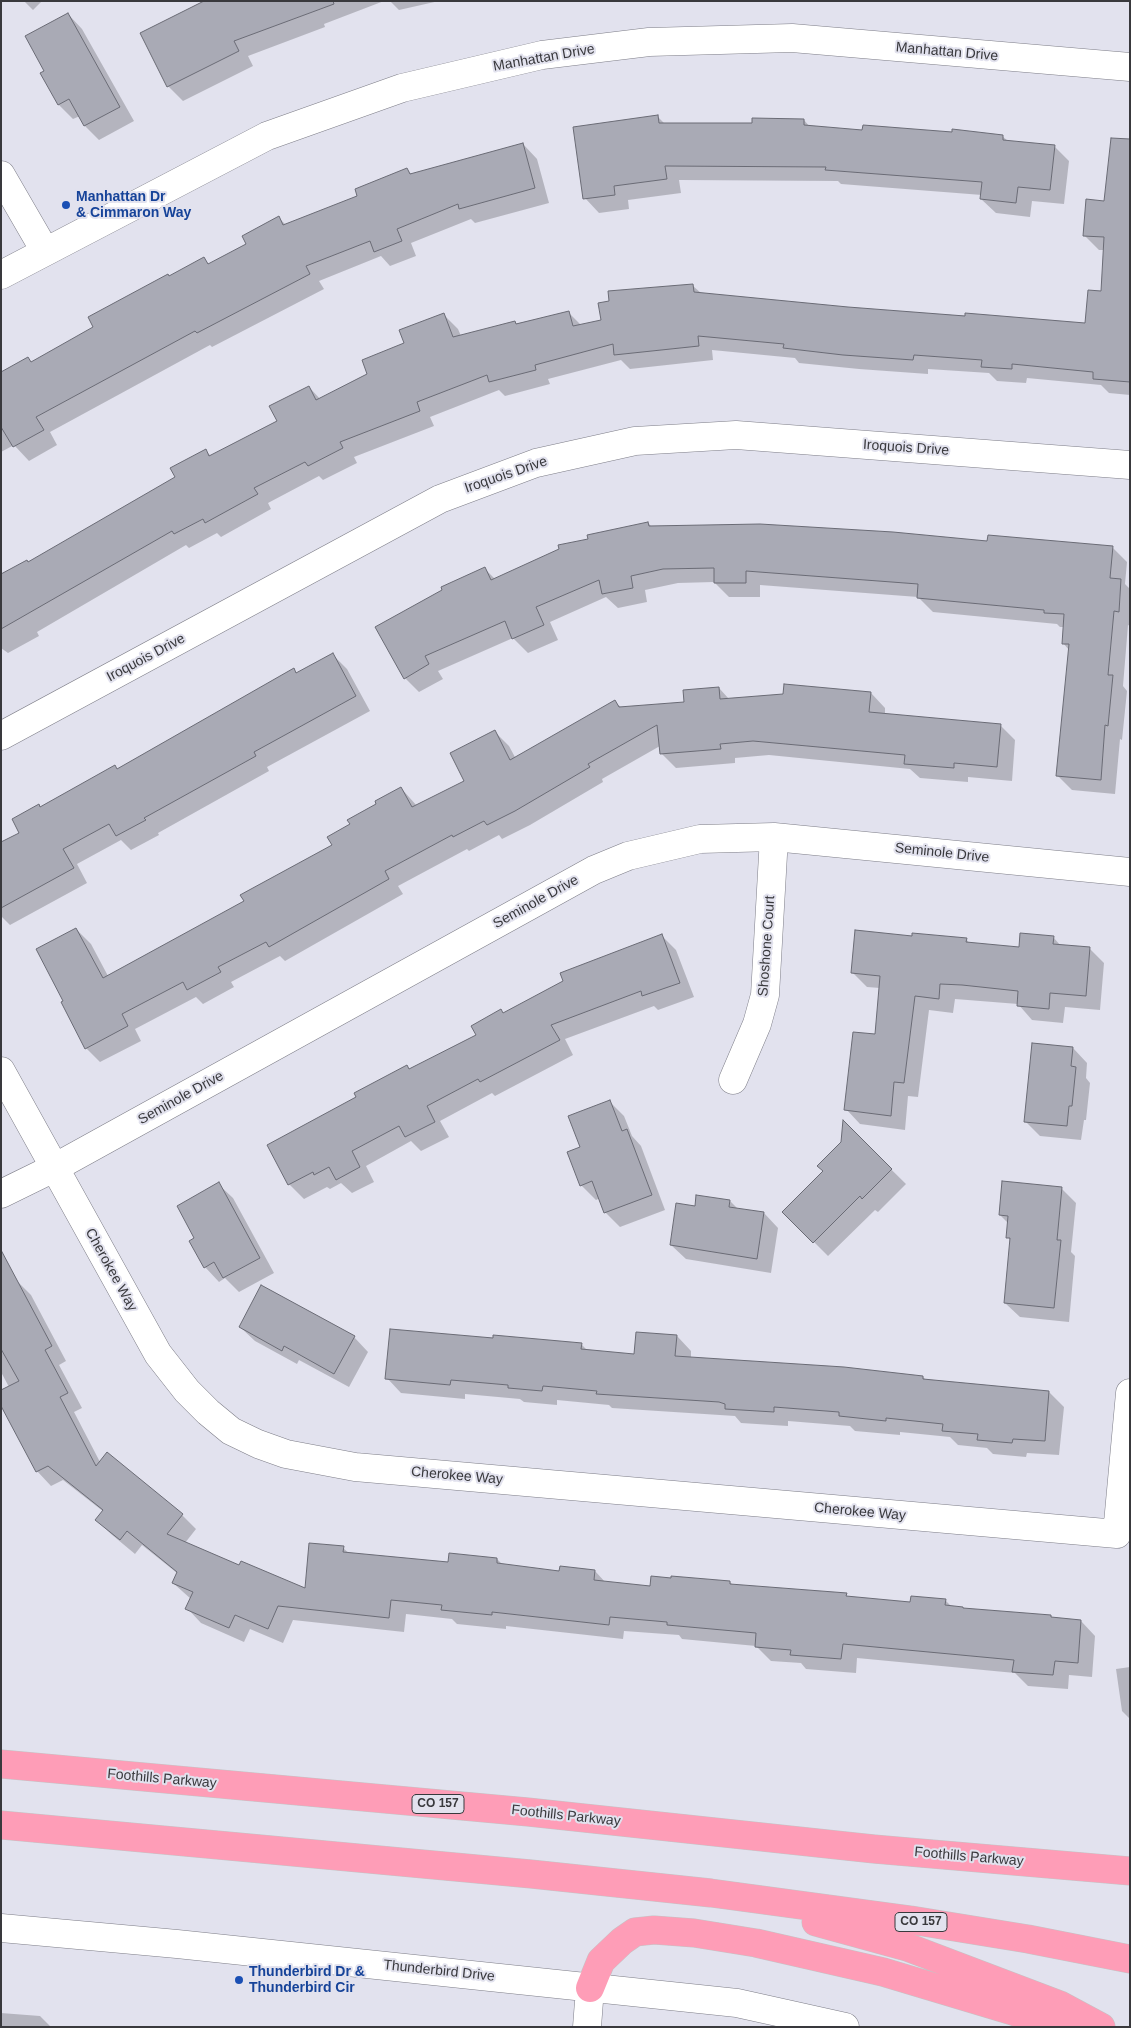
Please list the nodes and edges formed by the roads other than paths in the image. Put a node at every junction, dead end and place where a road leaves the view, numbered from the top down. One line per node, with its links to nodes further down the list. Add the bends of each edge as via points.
1 (1130, 67): 3 (street, Manhattan Drive, via 792,38 649,42 542,55 402,88 267,136)
2 (1, 175): 3 (street)
3 (45, 251): 4 (street, Manhattan Drive)
4 (1, 276)
5 (1130, 465): 6 (street, Iroquois Drive, via 736,435 635,441 536,463 440,499)
6 (1, 736)
7 (774, 837): 8 (street, Seminole Drive); 10 (street, Shoshone Court, via 765,995 758,1024); 11 (street, Seminole Drive, via 700,839 628,856 594,870)
8 (1130, 872)
9 (1, 1071): 11 (street, Cherokee Way)
10 (733, 1080)
11 (54, 1168): 12 (street, Seminole Drive); 13 (street, Cherokee Way, via 158,1354 187,1391 231,1431 286,1454 355,1467 1117,1534)
12 (1, 1194)
13 (1130, 1393)
14 (1, 1764): 16 (highway, Foothills Parkway / CO 157)
15 (1, 1825): 17 (highway, CO 157)
16 (1130, 1872)
17 (711, 1893): 19 (highway, CO 157, via 911,1920); 24 (highway, via 907,1947 1060,2005)
18 (1, 1928): 20 (street, Thunderbird Drive)
19 (1130, 1959)
20 (590, 1988): 21 (street); 22 (street, Thunderbird Drive, via 737,2003); 23 (highway, via 601,1961 635,1932 694,1933 756,1943 883,1972)
21 (587, 2027)
22 (845, 2027)
23 (1057, 2027)
24 (1101, 2027)

